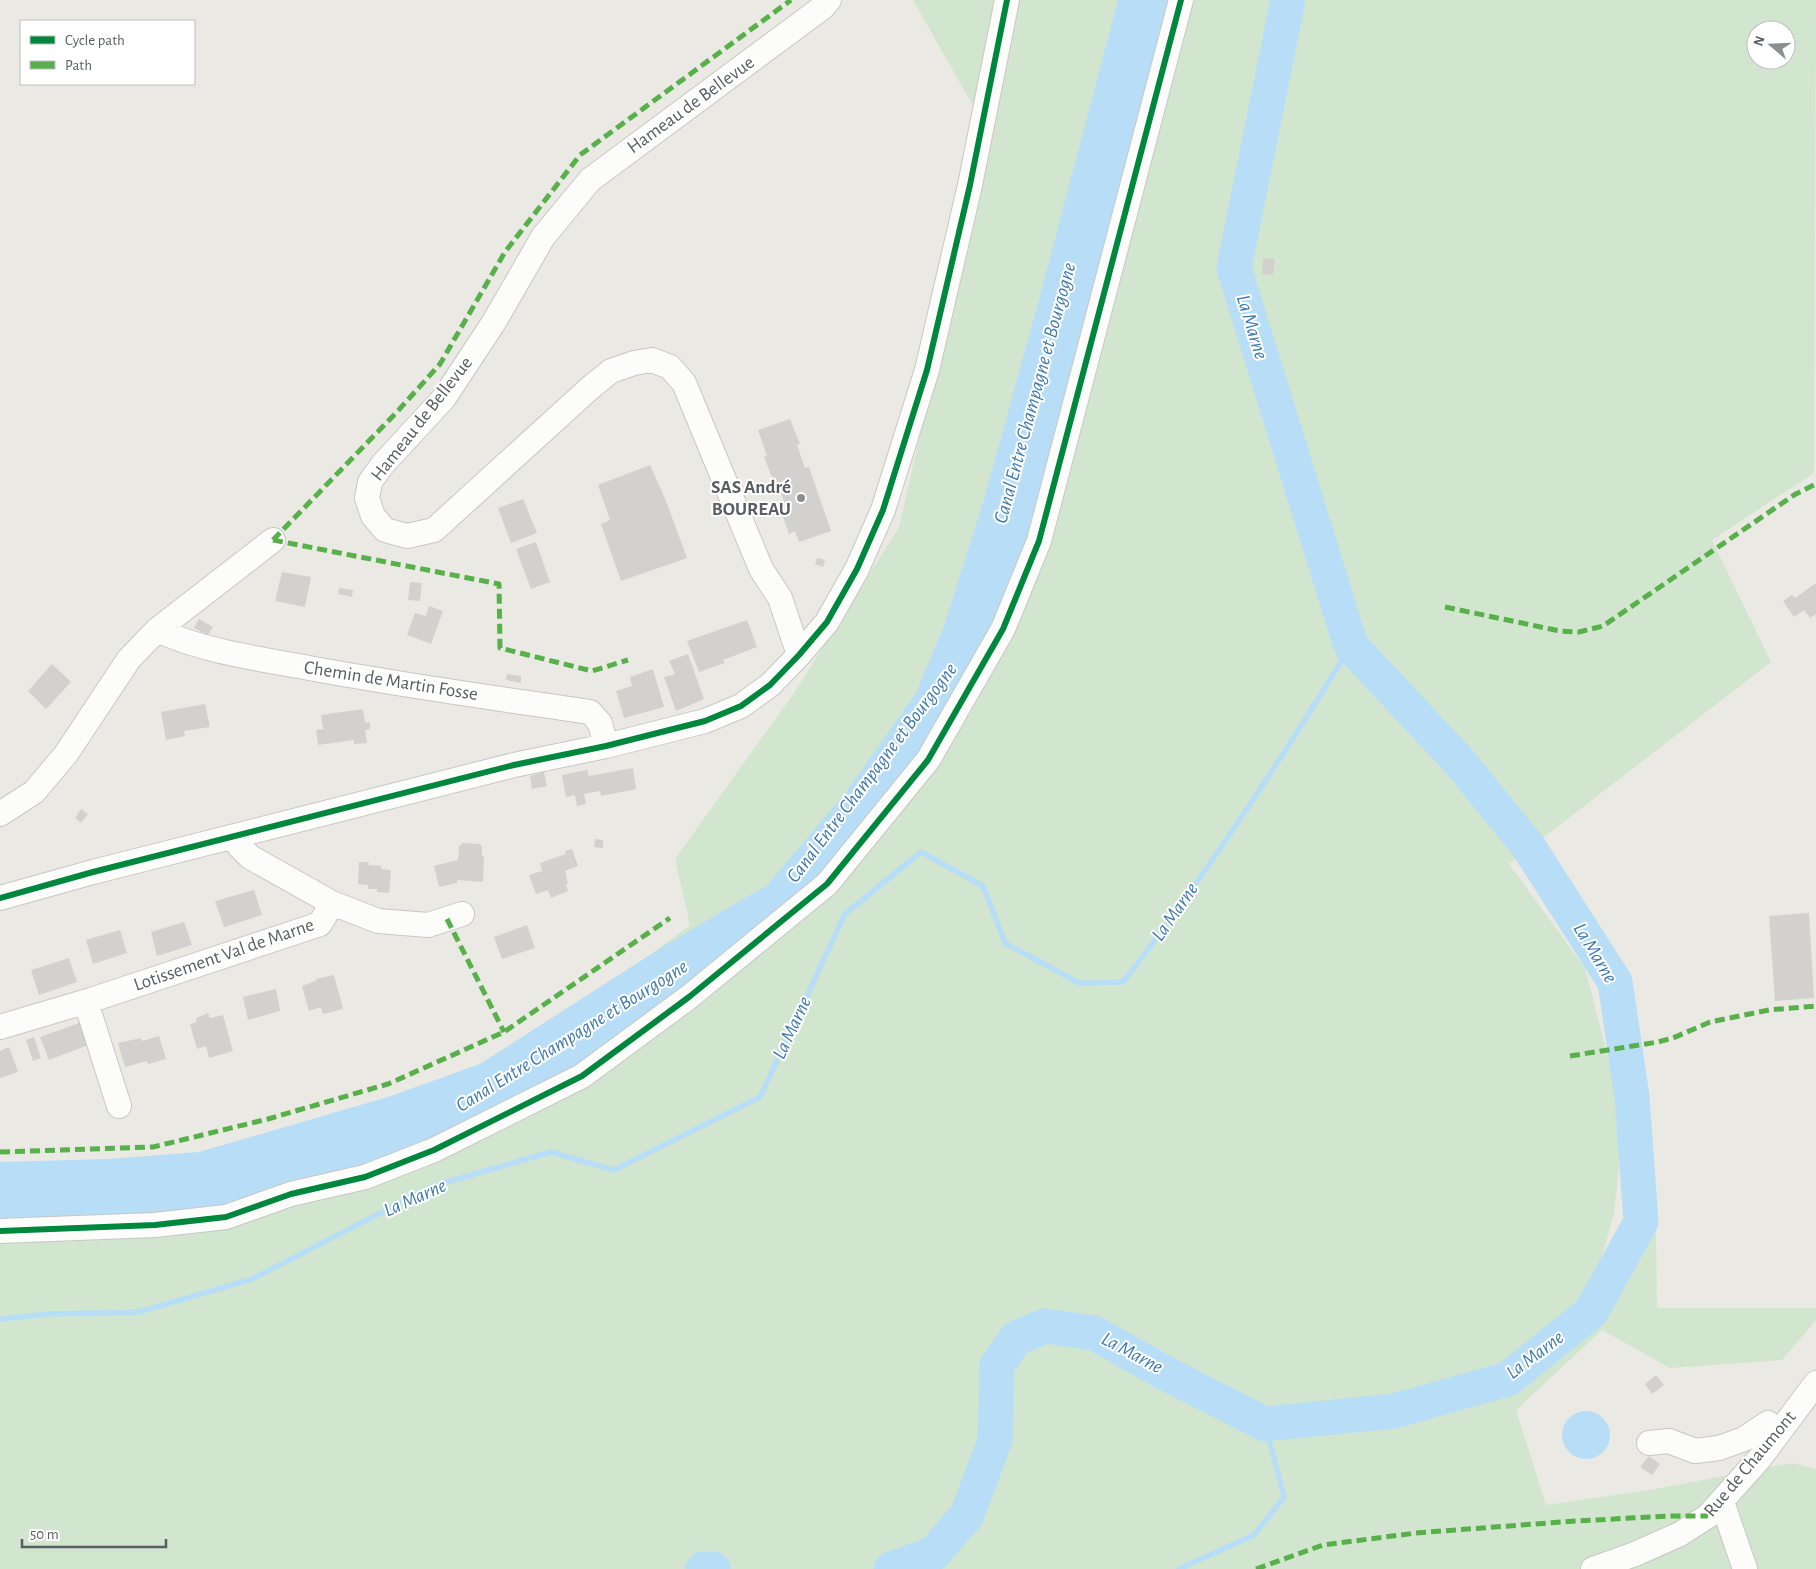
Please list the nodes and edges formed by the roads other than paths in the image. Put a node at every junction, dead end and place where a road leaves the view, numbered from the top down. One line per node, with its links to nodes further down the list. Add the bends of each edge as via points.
1 (829, 0): 6 (street, Hameau de Bellevue, via 590,180 543,237 494,322 444,398 382,464 370,482 368,498 373,516 386,530 407,536 434,530 611,371 652,360 670,367 684,383 761,569 780,598)
2 (1007, 0): 6 (street, via 970,185 927,370 883,510 853,576 827,622)
3 (1181, 0): 16 (street, via 1039,541 1004,629 928,760 827,884 689,996 582,1076 434,1150 365,1177 291,1194 226,1217 156,1225)
4 (274, 540): 5 (street)
5 (157, 630): 7 (street, Chemin de Martin Fosse, via 180,641 244,656 399,684 590,712 600,723); 8 (street, via 129,660 66,754 34,792)
6 (799, 656): 7 (street, via 770,685 741,706 705,721)
7 (606, 746): 9 (street, via 514,765)
8 (0, 814)
9 (236, 836): 10 (street); 11 (street, via 239,846 250,857)
10 (0, 898)
11 (332, 903): 12 (street, Lotissement Val de Marne, via 378,921 420,925); 13 (street, Lotissement Val de Marne, via 320,924)
12 (462, 914)
13 (88, 1001): 14 (street, Lotissement Val de Marne); 15 (street)
14 (0, 1027)
15 (118, 1106)
16 (0, 1232)
17 (1816, 1383): 18 (street, Rue de Chaumont)
18 (1780, 1431): 19 (street, via 1768,1423 1744,1439 1719,1448 1695,1451 1669,1441); 20 (street, Rue de Chaumont)
19 (1649, 1443)
20 (1722, 1502): 21 (street, Rue de Chaumont, via 1708,1516 1680,1534); 22 (street)
21 (1593, 1569)
22 (1745, 1569)

